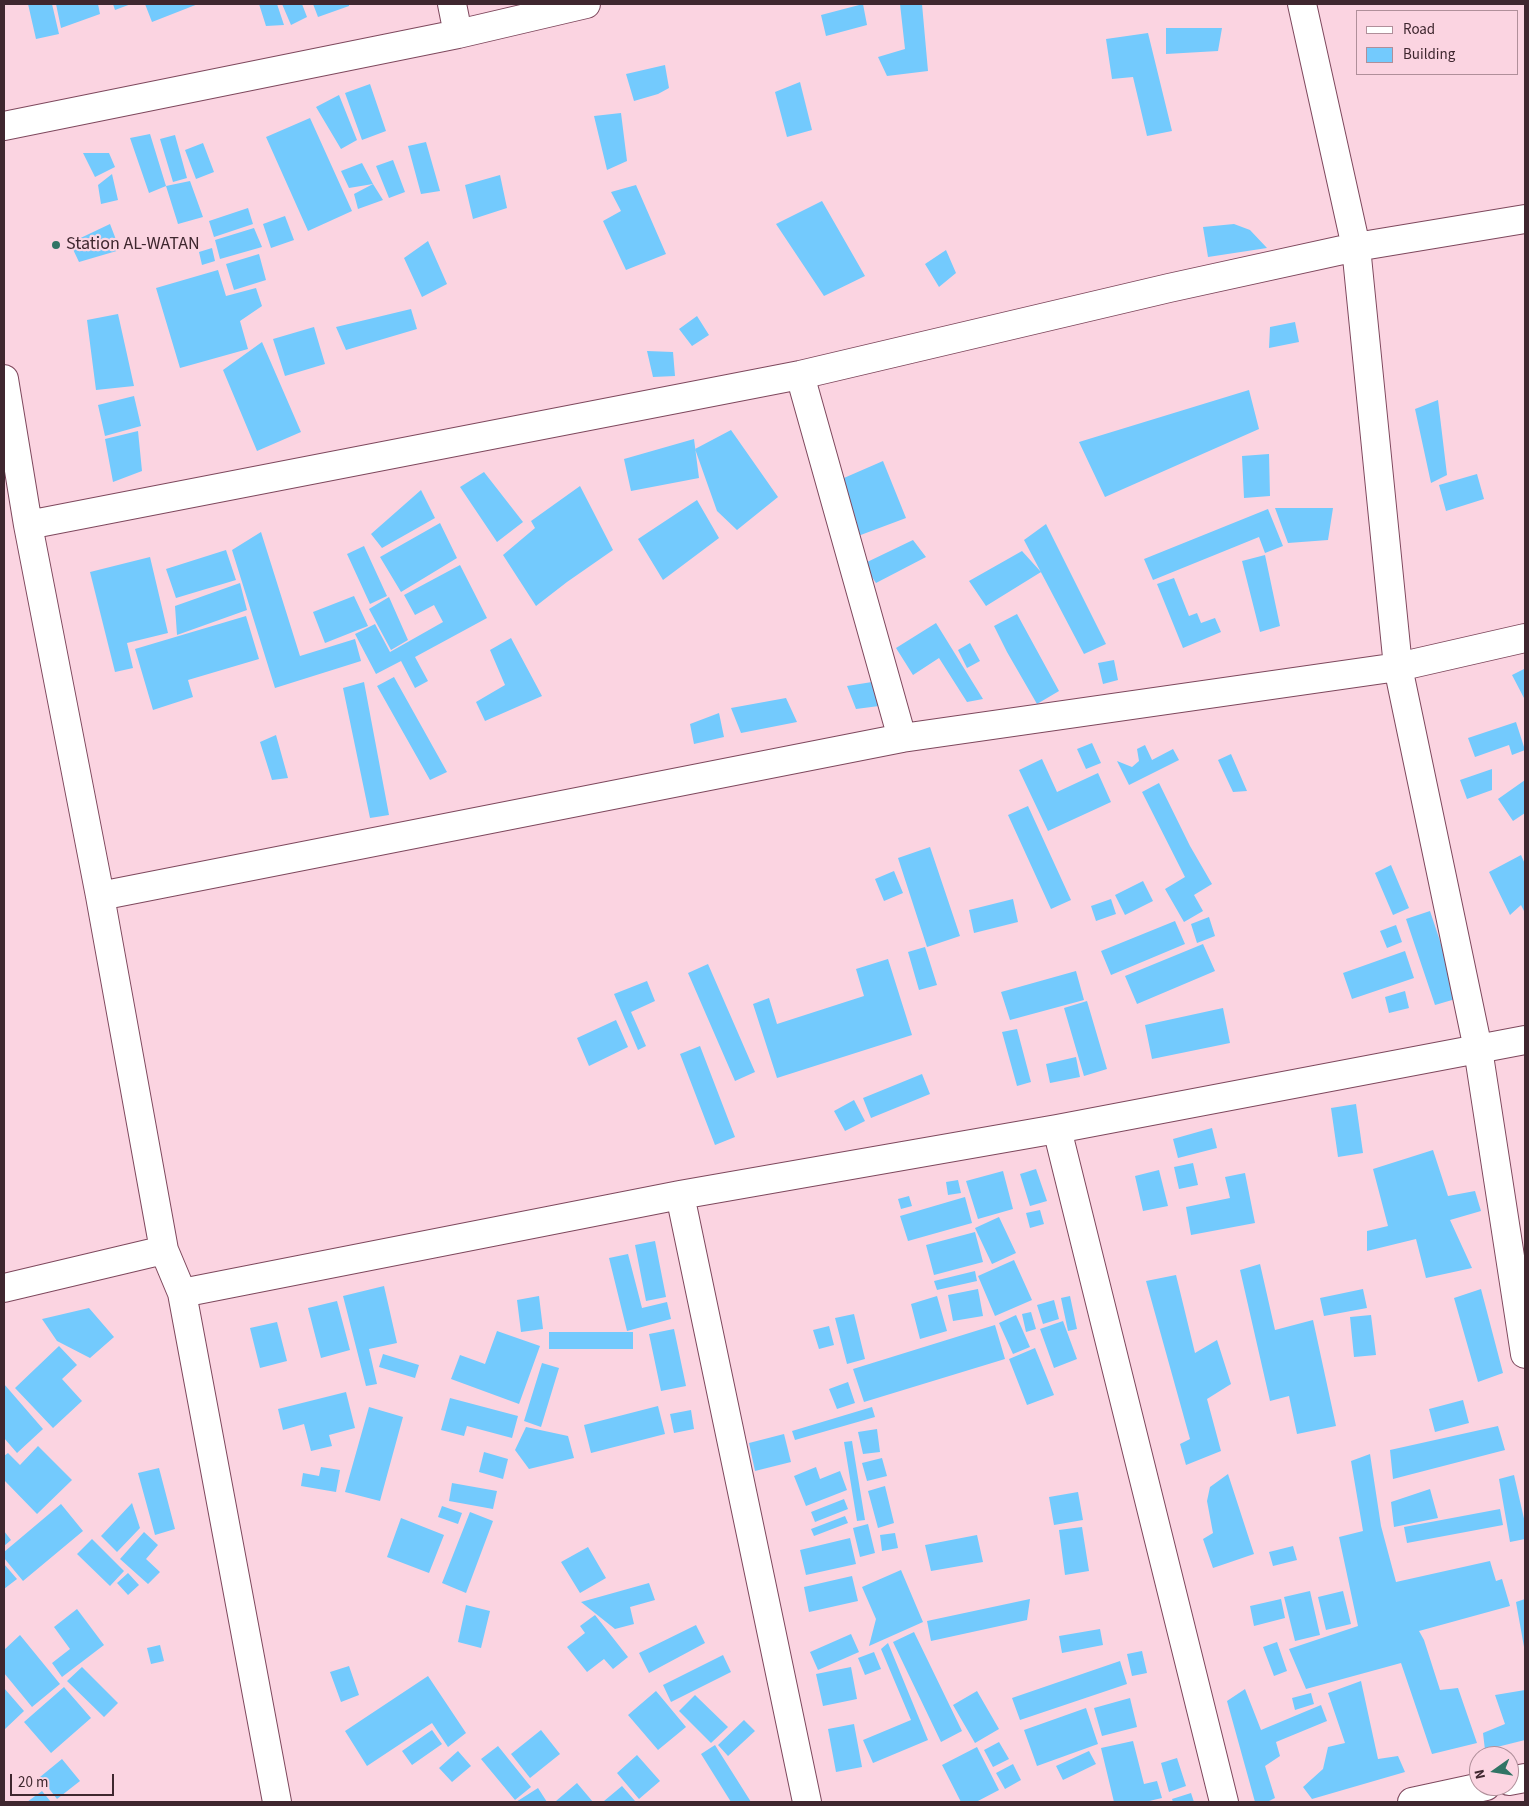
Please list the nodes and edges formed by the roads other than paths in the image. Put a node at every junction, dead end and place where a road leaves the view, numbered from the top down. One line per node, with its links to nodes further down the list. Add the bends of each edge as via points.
1 (452, 4): 4 (street)
2 (586, 4): 4 (street)
3 (1302, 4): 7 (street)
4 (458, 34): 5 (street)
5 (4, 126)
6 (1525, 219): 7 (street)
7 (1356, 247): 8 (street); 12 (street)
8 (800, 375): 10 (street); 13 (street)
9 (4, 379): 10 (street)
10 (28, 525): 14 (street)
11 (1525, 638): 12 (street)
12 (1398, 667): 13 (street); 16 (street)
13 (902, 738): 14 (street)
14 (100, 896): 19 (street)
15 (1525, 1040): 16 (street)
16 (1478, 1049): 17 (street); 22 (street)
17 (1057, 1129): 18 (street); 26 (street)
18 (680, 1195): 21 (street); 25 (street)
19 (164, 1250): 20 (street); 21 (street)
20 (4, 1288)
21 (182, 1293): 24 (street)
22 (1525, 1354)
23 (1469, 1790): 27 (street)
24 (278, 1802)
25 (807, 1802)
26 (1224, 1802)
27 (1412, 1802)

